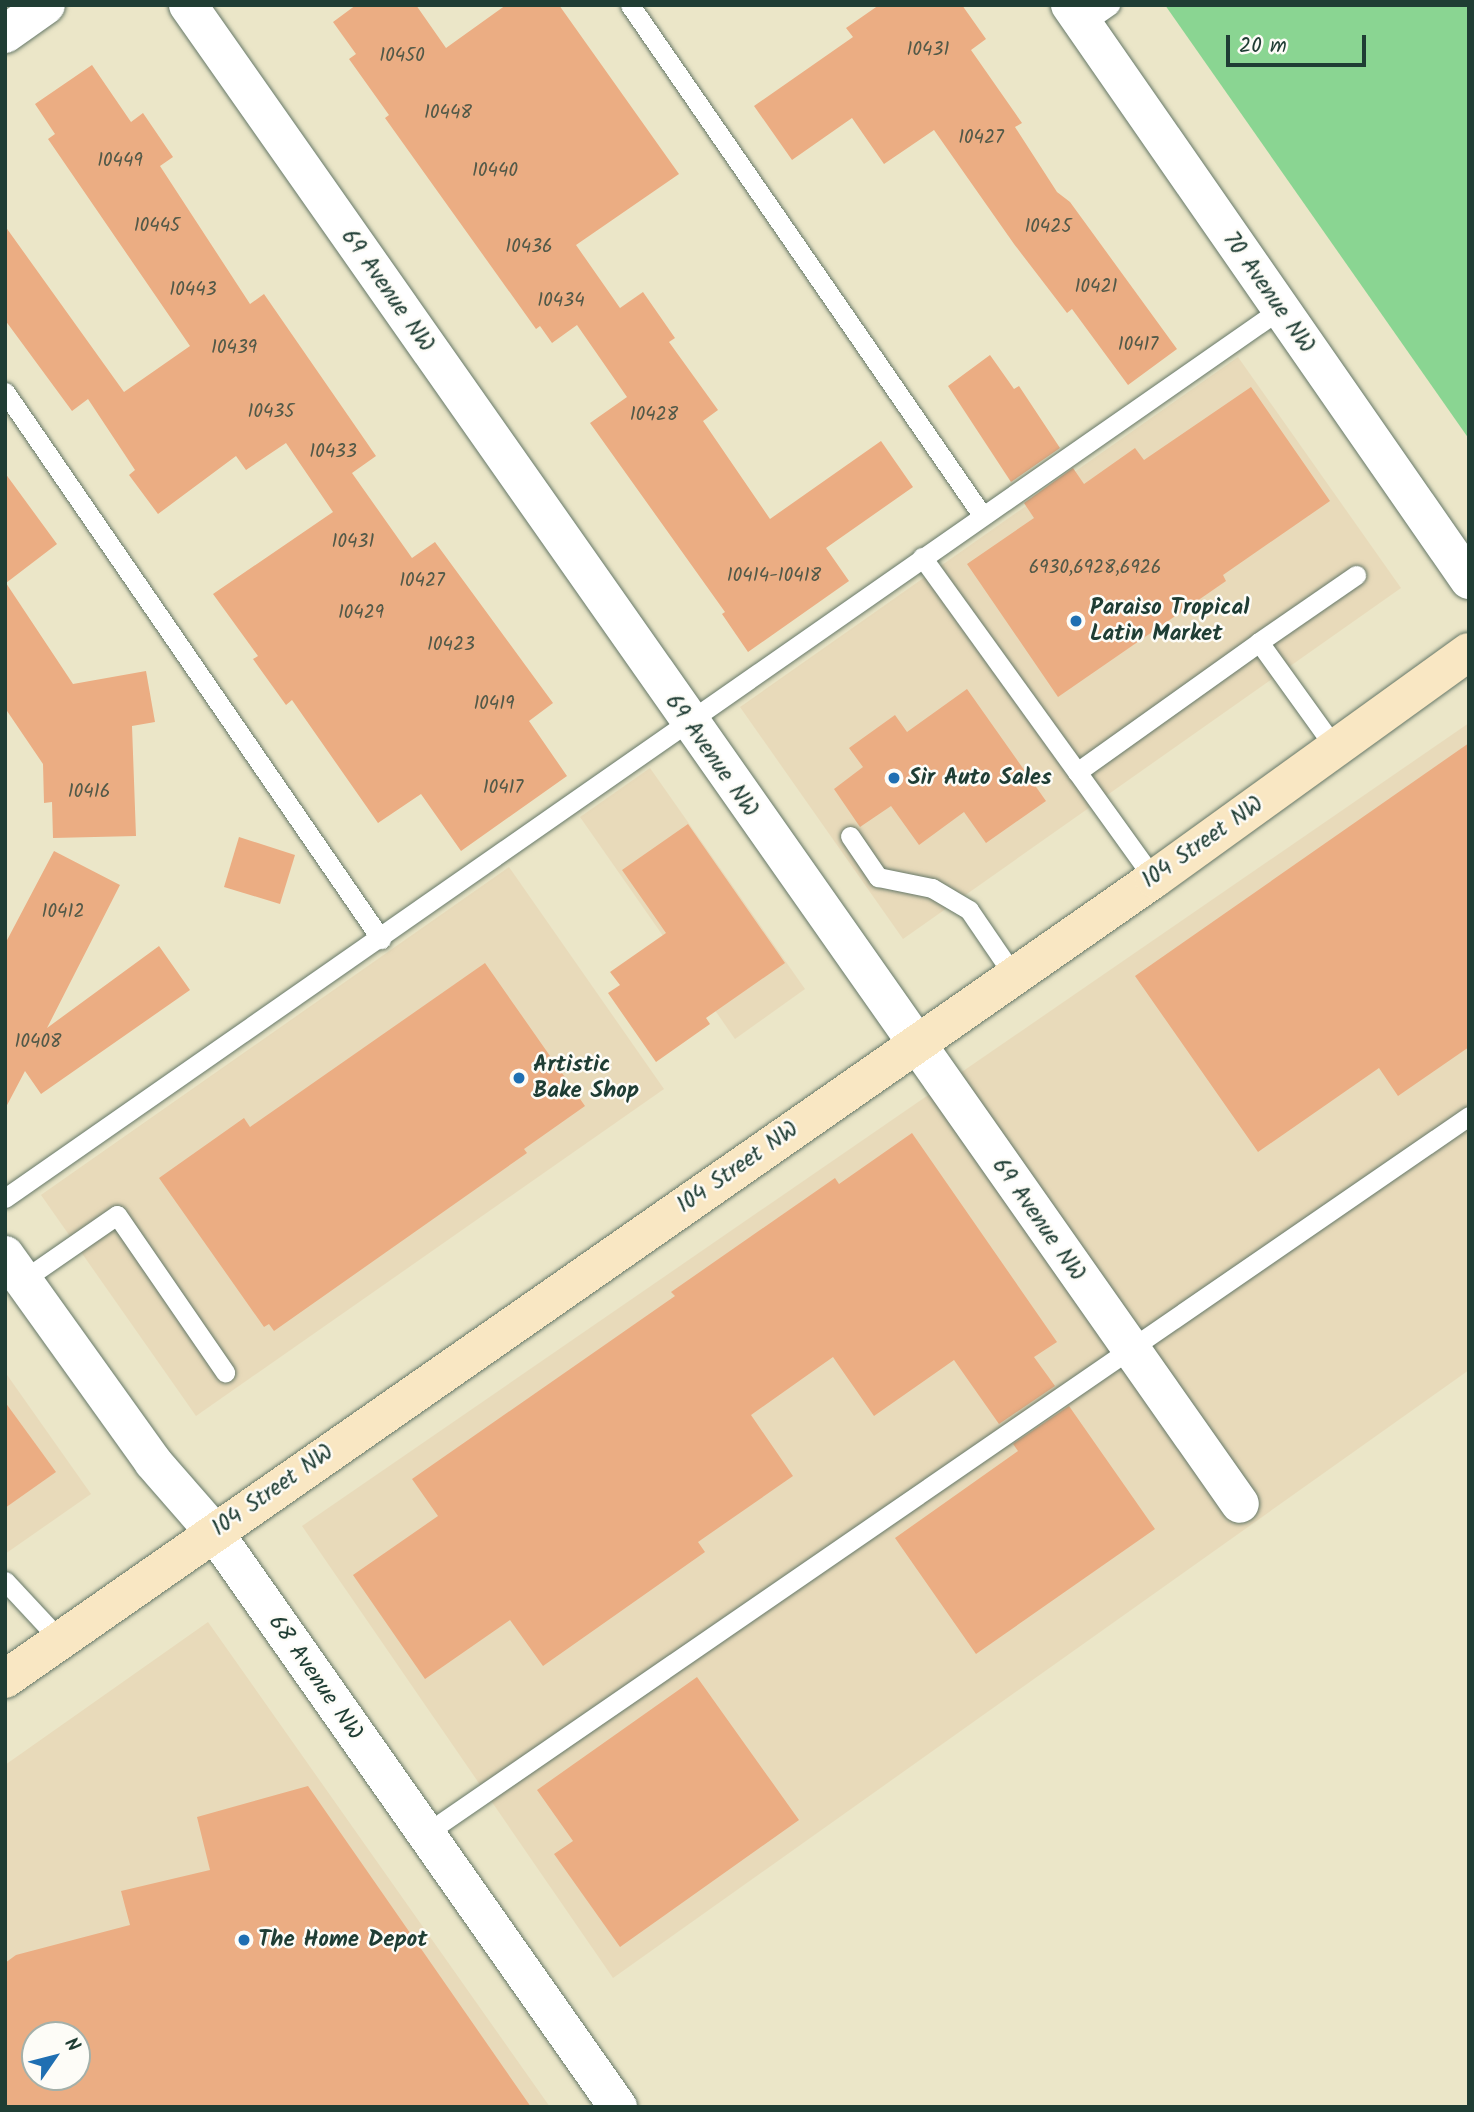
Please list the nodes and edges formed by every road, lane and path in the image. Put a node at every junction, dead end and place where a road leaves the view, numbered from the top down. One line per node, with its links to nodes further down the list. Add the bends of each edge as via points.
1 (46, 5): 5 (street)
2 (188, 5): 14 (street, 69 Avenue NW)
3 (630, 5): 8 (lane)
4 (1087, 11): 6 (street, 70 Avenue NW)
5 (5, 34)
6 (1279, 310): 8 (lane); 11 (street, 70 Avenue NW)
7 (5, 392): 19 (lane)
8 (982, 515): 9 (lane)
9 (922, 557): 14 (lane); 16 (lane)
10 (1356, 575): 12 (lane)
11 (1469, 580)
12 (1259, 642): 15 (lane); 16 (lane)
13 (1469, 652): 15 (main road, 104 Street NW)
14 (687, 722): 19 (lane); 21 (street, 69 Avenue NW)
15 (1336, 748): 18 (main road, 104 Street NW)
16 (1077, 772): 18 (lane)
17 (850, 836): 20 (lane, via 878,877 932,888 969,910)
18 (1154, 878): 20 (main road, 104 Street NW)
19 (381, 939): 23 (lane)
20 (1014, 976): 21 (main road, 104 Street NW)
21 (914, 1046): 25 (street, 69 Avenue NW); 28 (main road, 104 Street NW)
22 (1469, 1116): 25 (lane)
23 (5, 1198)
24 (14, 1268): 26 (lane, via 117,1216); 28 (street, 68 Avenue NW, via 153,1462)
25 (1129, 1348): 27 (street, 69 Avenue NW); 32 (lane)
26 (225, 1372)
27 (1240, 1504)
28 (214, 1532): 30 (main road, 104 Street NW); 32 (street, 68 Avenue NW)
29 (5, 1581): 30 (lane)
30 (60, 1640): 31 (main road, 104 Street NW)
31 (5, 1679)
32 (425, 1834): 33 (street, 68 Avenue NW)
33 (618, 2107)

